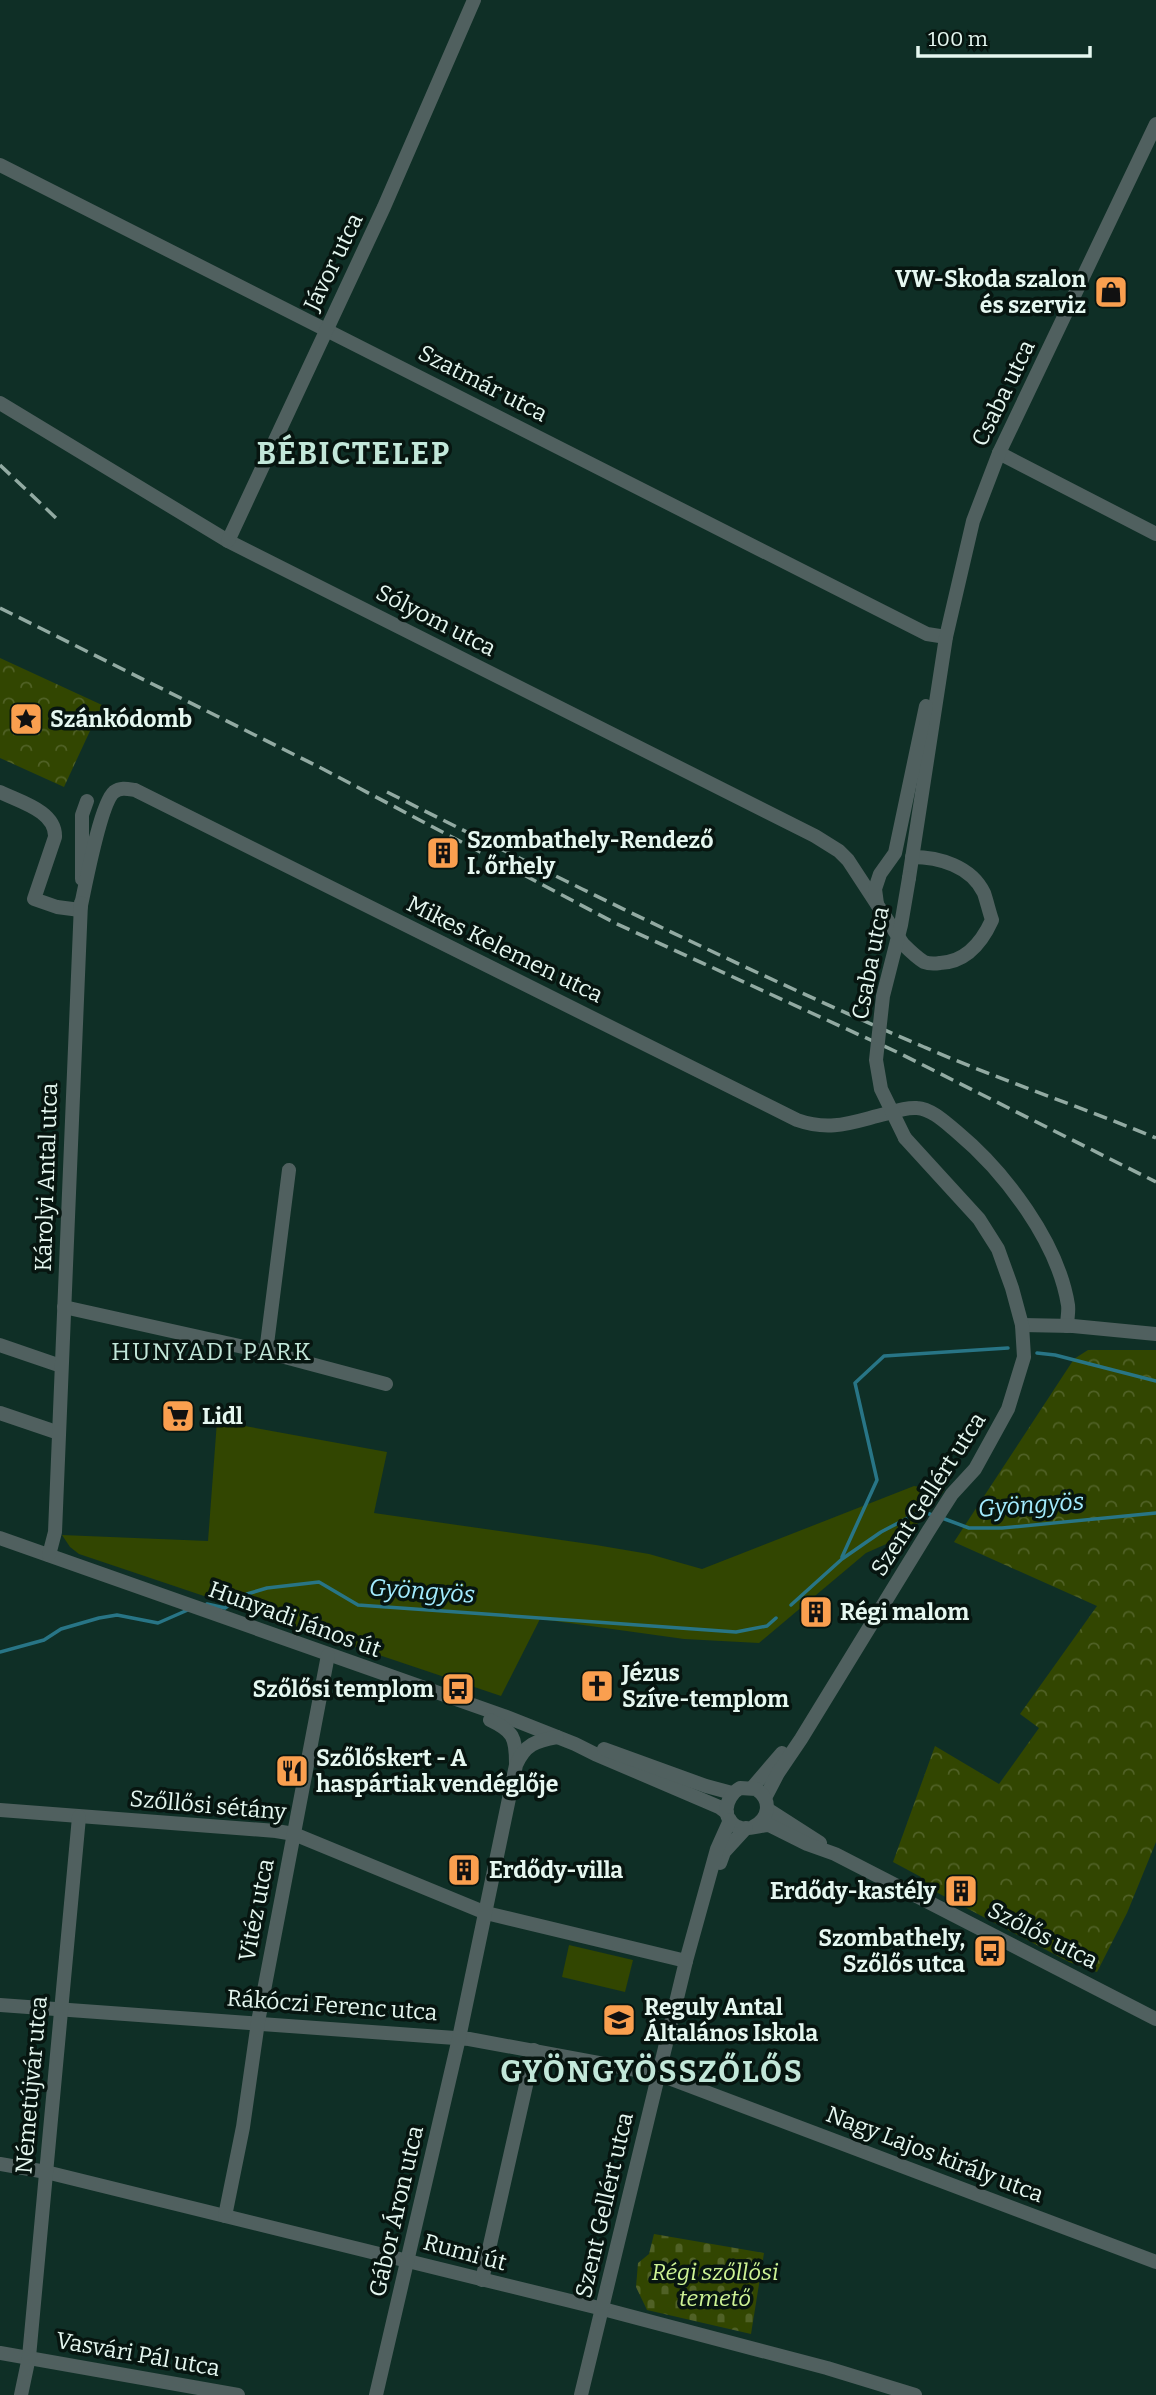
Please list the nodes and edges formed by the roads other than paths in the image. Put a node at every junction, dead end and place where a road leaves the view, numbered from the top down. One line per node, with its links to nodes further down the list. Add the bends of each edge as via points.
1 (474, 0): 4 (street, Jávor utca)
2 (1156, 124): 6 (street, Csaba utca)
3 (0, 165): 4 (street, Szatmár utca)
4 (326, 329): 8 (street, Jávor utca); 9 (street, Szatmár utca, via 927,634)
5 (0, 403): 8 (street, Sólyom utca)
6 (999, 453): 7 (street); 9 (street, Csaba utca, via 973,521)
7 (1156, 534)
8 (228, 541): 15 (street, Sólyom utca, via 815,836 839,851)
9 (946, 636): 10 (street, Csaba utca)
10 (936, 697): 13 (street, Csaba utca); 14 (street, Csaba utca, via 926,706 895,853)
11 (0, 792): 17 (street, via 43,813 56,828 34,899)
12 (88, 801): 17 (street, Károlyi Antal utca, via 82,815)
13 (912, 857): 16 (street, Sólyom utca, via 951,864 968,873 983,891 992,920 975,948 962,958 927,964 903,944); 18 (street, Csaba utca, bridge, via 883,996)
14 (888, 863): 15 (street, Csaba utca, via 871,872); 16 (street, via 875,889)
15 (854, 870): 16 (street, Sólyom utca)
16 (877, 906)
17 (80, 910): 20 (street, Károlyi Antal utca); 22 (street, Mikes Kelemen utca, via 105,808 113,793 123,788 135,790 797,1120 824,1127 902,1109 930,1112 990,1162 1020,1202 1060,1278 1068,1305)
18 (877, 1072): 21 (street, Szent Gellért utca, bridge, via 905,1138 990,1235)
19 (289, 1170): 25 (street)
20 (64, 1307): 25 (street); 26 (street, Károlyi Antal utca)
21 (1022, 1325): 22 (street); 34 (street, Szent Gellért utca, via 1024,1357 1008,1409 975,1469 952,1494)
22 (1067, 1326): 23 (street)
23 (1156, 1334)
24 (0, 1345): 26 (street)
25 (265, 1352): 27 (street)
26 (61, 1366): 29 (street, Károlyi Antal utca)
27 (386, 1384)
28 (0, 1413): 29 (street)
29 (59, 1433): 31 (street, Károlyi Antal utca, via 55,1532)
30 (0, 1538): 31 (street, Hunyadi János út)
31 (49, 1555): 32 (street, Hunyadi János út)
32 (328, 1655): 33 (street, Hunyadi János út); 45 (street, Vitéz utca)
33 (479, 1707): 35 (street, Hunyadi János út); 37 (street, via 514,1737)
34 (815, 1715): 38 (street, Szent Gellért utca); 40 (street, Szent Gellért utca, via 778,1773)
35 (558, 1737): 36 (street, Hunyadi János út); 37 (street, via 527,1746)
36 (575, 1744): 39 (street, Hunyadi János út, via 601,1748); 43 (street, Hunyadi János út, via 719,1807)
37 (516, 1765): 48 (street, Gábor Áron utca)
38 (752, 1788): 39 (street); 40 (street)
39 (733, 1793): 43 (street, via 727,1802)
40 (766, 1803): 44 (street, via 764,1818); 46 (street, Szőlős utca)
41 (0, 1810): 42 (street, Szőllősi sétány)
42 (79, 1817): 45 (street, Szőllősi sétány); 51 (street, Németújvár utca)
43 (728, 1817): 44 (street, via 737,1826); 47 (street, Szent Gellért utca)
44 (750, 1828): 46 (street, Szőlős utca, via 769,1825); 47 (street, Szent Gellért utca, via 724,1852)
45 (294, 1834): 48 (street, Szőllősi sétány); 53 (street, Vitéz utca)
46 (835, 1854): 52 (street, Szőlős utca)
47 (703, 1903): 49 (street, Szent Gellért utca)
48 (485, 1913): 49 (street, Szőllősi sétány); 54 (street, Gábor Áron utca)
49 (686, 1961): 56 (street, Szent Gellért utca)
50 (0, 2005): 51 (street, Rákóczi Ferenc utca)
51 (61, 2011): 53 (street, Rákóczi Ferenc utca); 58 (street, Németújvár utca)
52 (1156, 2019)
53 (258, 2022): 54 (street, Rákóczi Ferenc utca); 59 (street, Vitéz utca)
54 (459, 2038): 55 (street, Rákóczi Ferenc utca); 60 (street, Gábor Áron utca)
55 (534, 2050): 56 (street, Rákóczi Ferenc utca); 62 (street)
56 (658, 2074): 61 (street, Nagy Lajos király utca); 63 (street, Szent Gellért utca)
57 (0, 2164): 58 (street, Rumi út)
58 (46, 2172): 59 (street, Rumi út); 65 (street, Németújvár utca)
59 (225, 2216): 60 (street, Rumi út)
60 (409, 2260): 62 (street, Rumi út); 69 (street, Gábor Áron utca)
61 (1156, 2262)
62 (482, 2280): 63 (street, Rumi út)
63 (603, 2309): 70 (street, Szent Gellért utca); 71 (street, Rumi út)
64 (0, 2353): 65 (street, Vasvári Pál utca)
65 (29, 2357): 66 (street, Vasvári Pál utca); 67 (street, Németújvár utca)
66 (183, 2390): 68 (street, Vasvári Pál utca)
67 (21, 2395)
68 (238, 2395)
69 (376, 2395)
70 (581, 2395)
71 (915, 2395)

